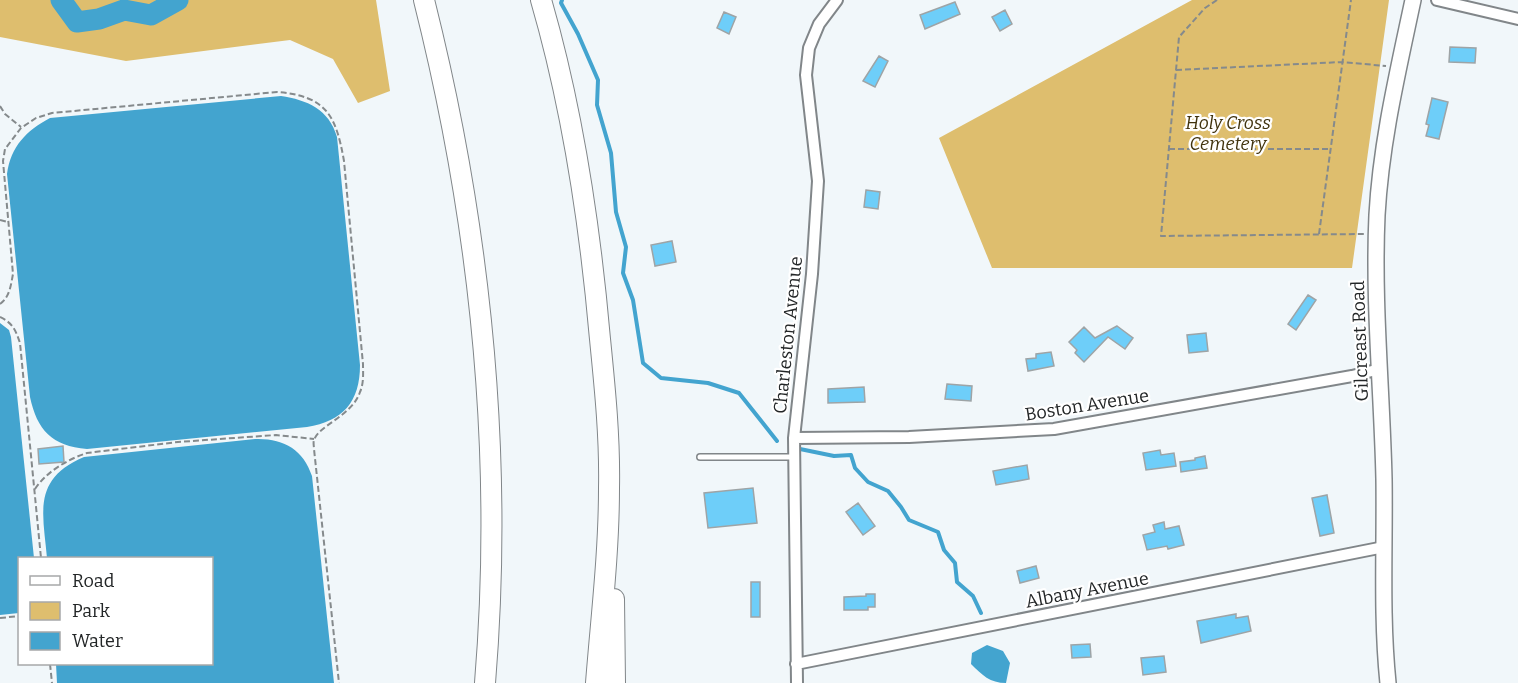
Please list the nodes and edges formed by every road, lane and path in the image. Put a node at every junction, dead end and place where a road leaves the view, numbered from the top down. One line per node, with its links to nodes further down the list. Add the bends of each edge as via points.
1 (424, 0): 37 (highway, via 456,141 482,326 491,479 491,573)
2 (541, 0): 28 (highway, via 586,210 608,422)
3 (837, 0): 23 (street, Charleston Avenue, via 819,24 809,48 806,75 816,154 817,207)
4 (1218, 0): 11 (path, via 1205,8 1179,37)
5 (1351, 0): 9 (path)
6 (1413, 0): 10 (street, Gilcreast Road)
7 (1437, 0): 8 (street)
8 (1518, 19)
9 (1342, 62): 10 (path); 11 (path); 15 (path)
10 (1398, 67): 19 (street, Gilcreast Road, via 1379,191)
11 (1176, 70): 14 (path)
12 (0, 106): 13 (path)
13 (21, 128): 17 (path, via 9,141 3,161); 24 (path, via 52,113 277,92 309,98 330,116 339,133 344,161 363,383 355,403)
14 (1169, 149): 15 (path); 18 (path, via 1161,236)
15 (1331, 149): 18 (path)
16 (0, 220): 17 (path)
17 (8, 222): 20 (path, via 13,274 11,287)
18 (1319, 234): 19 (path)
19 (1377, 234): 22 (street, Gilcreast Road)
20 (0, 304)
21 (0, 317): 27 (path, via 15,329 20,343)
22 (1380, 369): 23 (street, Boston Avenue, via 1054,429); 29 (street, Gilcreast Road)
23 (794, 438): 26 (street, Charleston Avenue)
24 (314, 439): 27 (path, via 276,435 87,453 50,473); 36 (path)
25 (700, 457): 26 (lane)
26 (795, 457): 33 (street, Charleston Avenue)
27 (35, 489): 30 (path)
28 (609, 489): 38 (highway); 39 (highway, via 614,553)
29 (1384, 547): 33 (street, Albany Avenue); 41 (street, Gilcreast Road)
30 (40, 557)
31 (18, 616): 32 (path)
32 (0, 618)
33 (796, 664): 40 (street, Charleston Avenue)
34 (50, 665): 35 (path)
35 (52, 683)
36 (339, 683)
37 (484, 683)
38 (596, 683)
39 (615, 683)
40 (797, 683)
41 (1388, 683)

